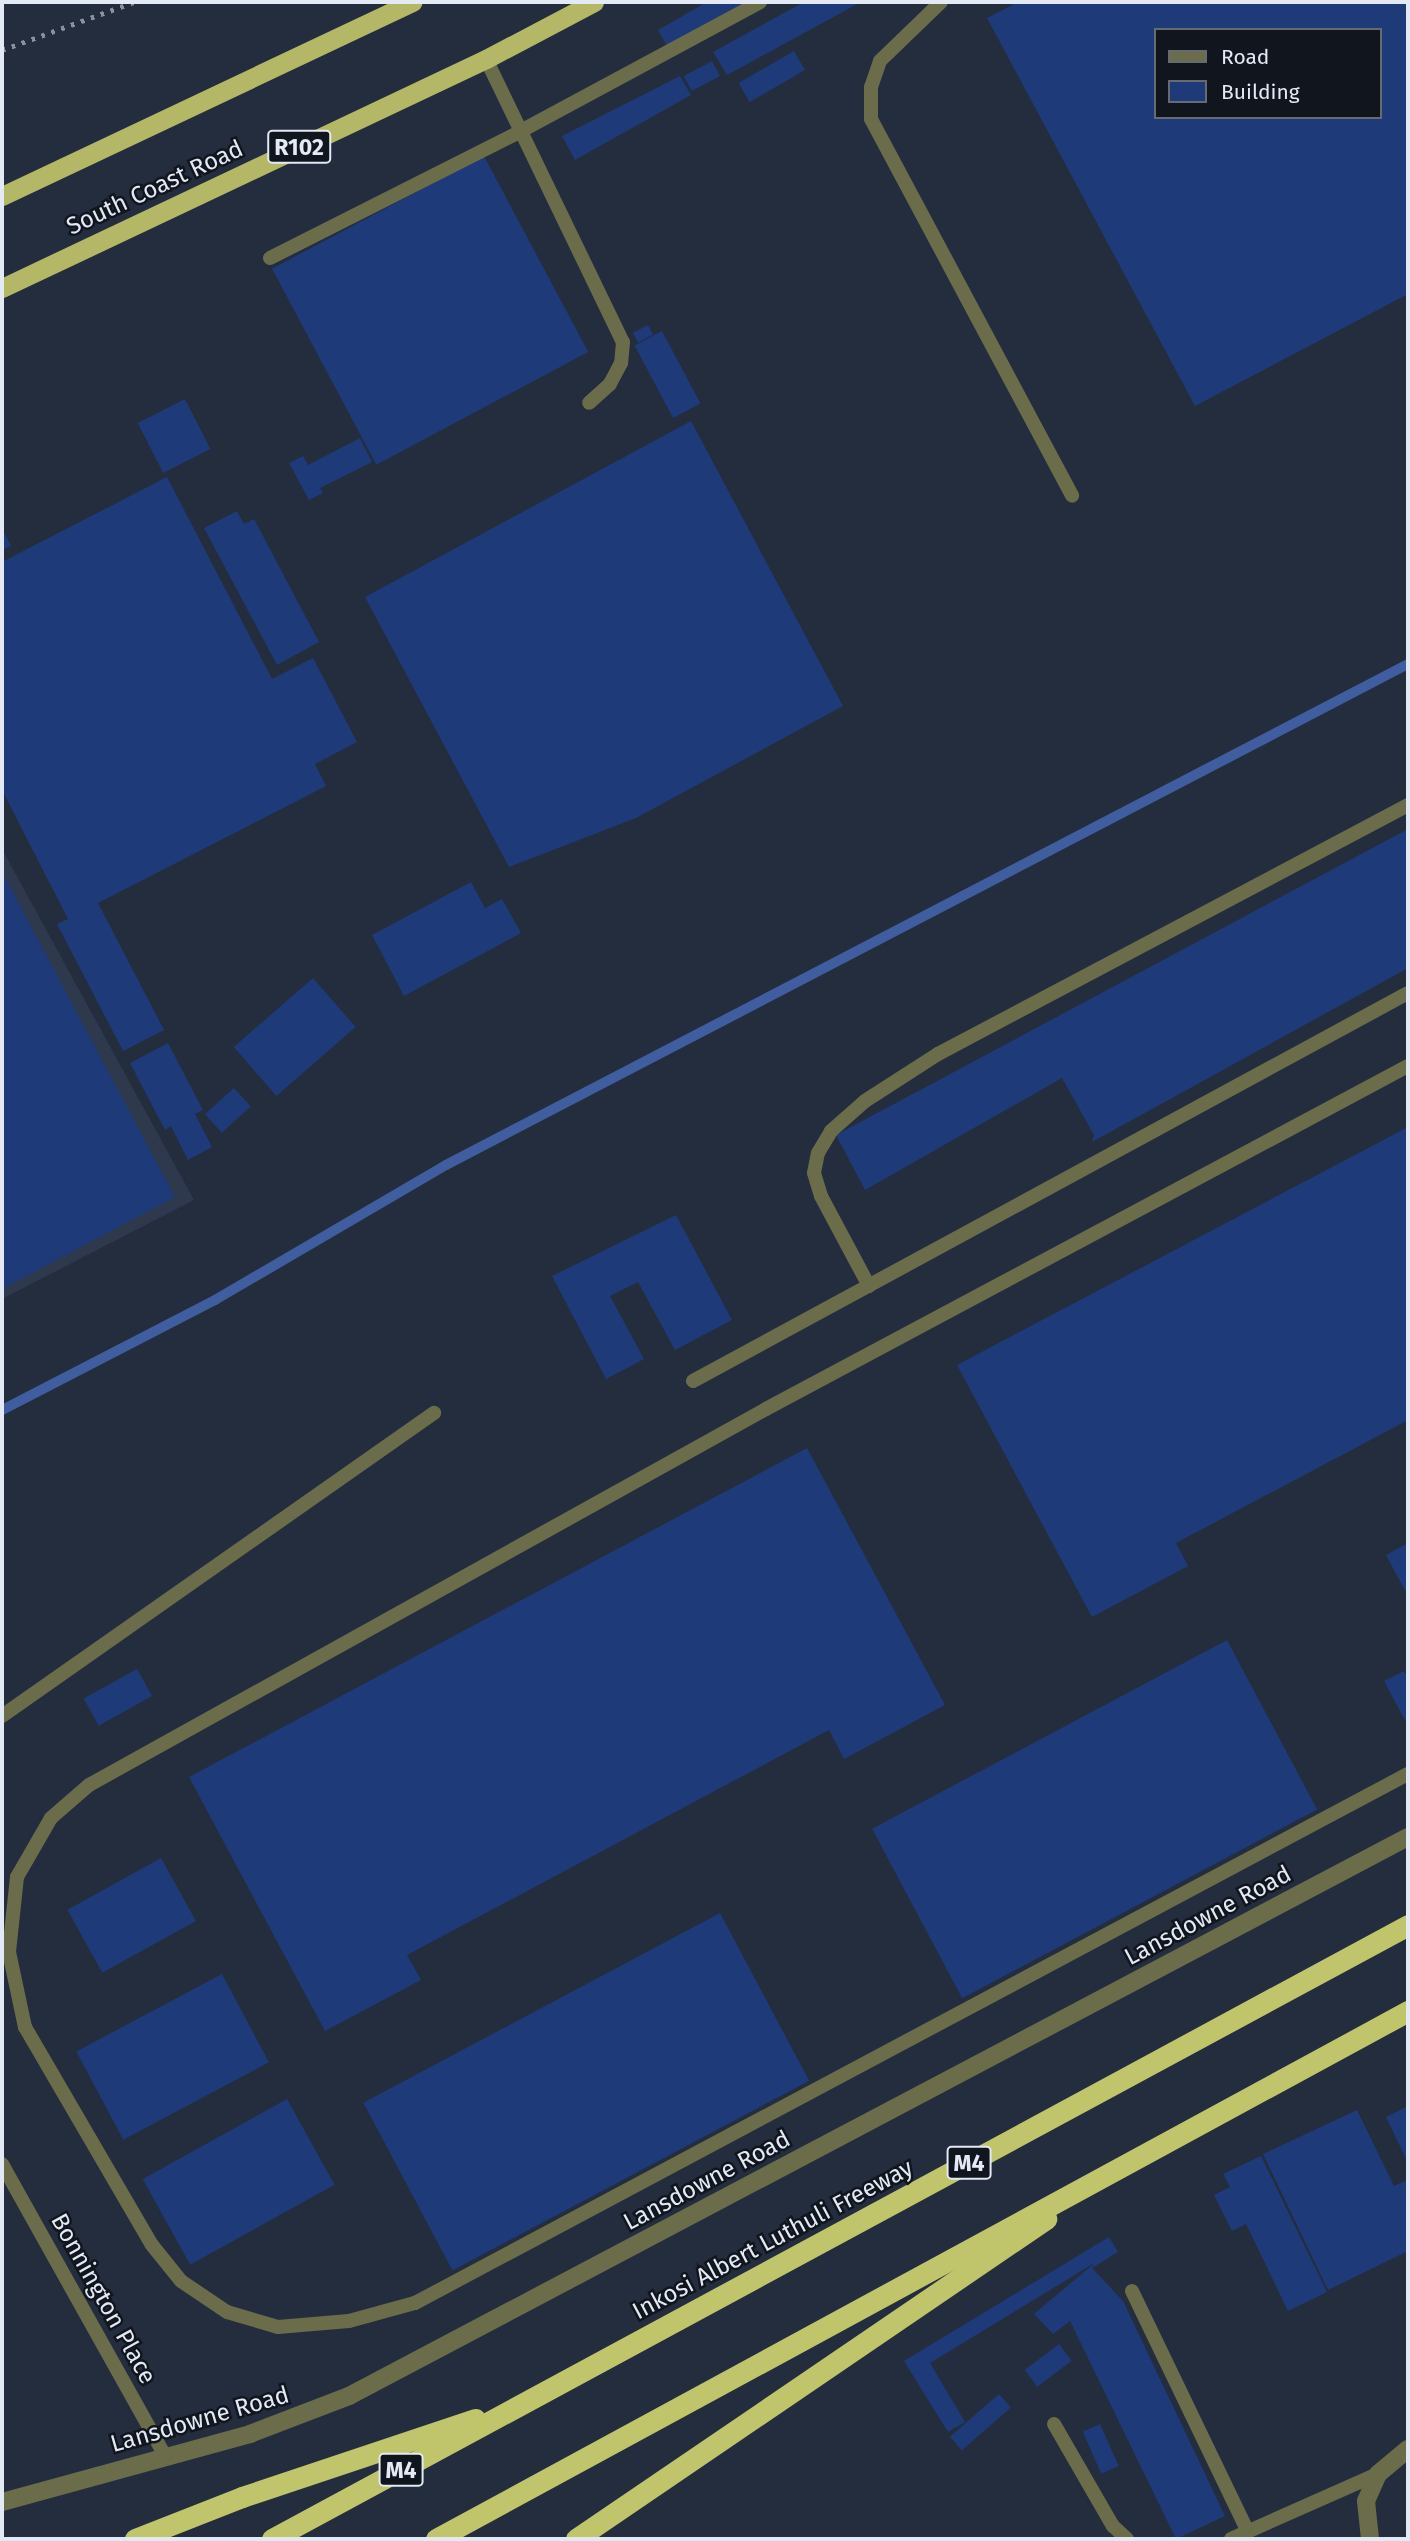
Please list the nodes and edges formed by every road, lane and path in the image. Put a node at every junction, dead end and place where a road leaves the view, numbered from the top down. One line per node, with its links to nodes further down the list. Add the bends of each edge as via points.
1 (412, 2): 7 (highway)
2 (594, 2): 5 (highway, South Coast Road / R102)
3 (760, 2): 6 (lane)
4 (941, 2): 11 (lane, via 880,61 871,87 871,119)
5 (486, 59): 6 (lane); 9 (highway, South Coast Road / R102)
6 (519, 132): 8 (lane); 10 (lane, via 623,342 621,363 610,384)
7 (2, 196)
8 (270, 258)
9 (2, 288)
10 (589, 404)
11 (1072, 496)
12 (1408, 805): 15 (lane, via 938,1054 865,1101 831,1131 818,1153 814,1173 821,1196)
13 (1408, 993): 15 (lane)
14 (1408, 1066): 19 (lane, via 766,1409 89,1784 51,1818 18,1877 9,1951 25,2027 152,2245 181,2281 228,2312 278,2327 349,2320 415,2303)
15 (869, 1286): 16 (lane)
16 (693, 1381)
17 (435, 1413): 18 (lane)
18 (2, 1716)
19 (1408, 1774)
20 (1408, 1838): 29 (street, Lansdowne Road, via 400,2372 300,2417)
21 (1408, 1925): 26 (highway, Inkosi Albert Luthuli Freeway / M4)
22 (1408, 2011): 23 (highway)
23 (1143, 2153): 35 (highway); 36 (highway)
24 (2, 2164): 29 (lane, Bonnington Place)
25 (1132, 2291): 32 (lane)
26 (530, 2401): 33 (highway, via 242,2497); 34 (highway, Inkosi Albert Luthuli Freeway / M4)
27 (1054, 2424): 37 (lane, via 1113,2526)
28 (1403, 2452): 30 (street)
29 (165, 2456): 31 (street, Lansdowne Road)
30 (1378, 2474): 32 (lane); 39 (street, via 1366,2501)
31 (2, 2502)
32 (1248, 2532): 38 (lane)
33 (135, 2539)
34 (272, 2539)
35 (436, 2539)
36 (576, 2539)
37 (1128, 2539)
38 (1231, 2539)
39 (1370, 2539)

